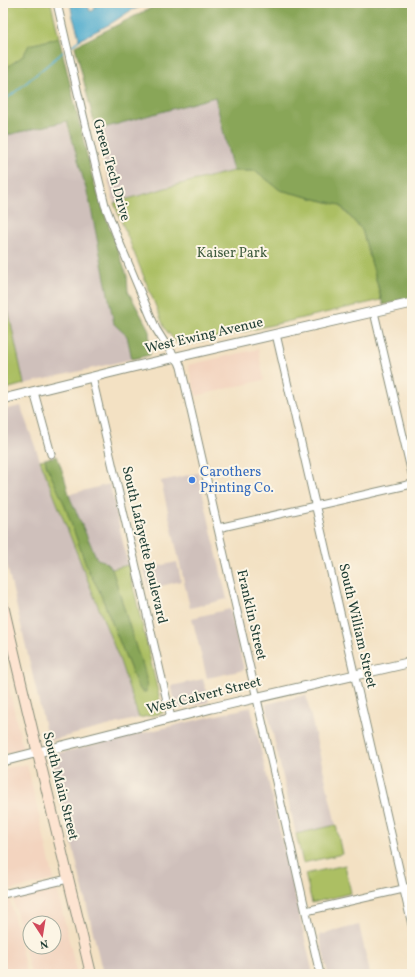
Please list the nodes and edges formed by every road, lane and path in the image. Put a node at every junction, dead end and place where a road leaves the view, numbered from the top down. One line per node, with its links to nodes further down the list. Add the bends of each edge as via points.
1 (58, 3): 5 (street, Green Tech Drive, via 109,216 151,319 161,339)
2 (412, 303): 3 (street, West Ewing Avenue)
3 (374, 312): 4 (street, West Ewing Avenue); 10 (street)
4 (276, 334): 5 (street, West Ewing Avenue); 12 (street, South William Street)
5 (175, 357): 6 (street, West Ewing Avenue); 13 (street, Franklin Street, via 182,373)
6 (92, 377): 7 (street, West Ewing Avenue); 19 (street, South Lafayette Boulevard)
7 (34, 392): 8 (street, West Ewing Avenue); 9 (street)
8 (3, 399)
9 (51, 454)
10 (412, 474)
11 (412, 484): 12 (street)
12 (316, 506): 13 (street); 17 (street, South William Street)
13 (218, 528): 18 (street, Franklin Street)
14 (3, 605): 15 (main road, South Main Street)
15 (6, 628): 20 (main road, South Main Street)
16 (412, 662): 17 (street, West Calvert Street)
17 (355, 675): 18 (street, West Calvert Street); 24 (street, South William Street)
18 (257, 698): 19 (street, West Calvert Street); 26 (street, Franklin Street)
19 (171, 718): 20 (street, West Calvert Street)
20 (37, 752): 21 (street, West Calvert Street); 22 (main road, South Main Street)
21 (3, 761)
22 (68, 879): 25 (street); 28 (main road, South Main Street)
23 (412, 887): 24 (street)
24 (404, 889): 26 (street); 27 (street, South William Street)
25 (3, 894)
26 (306, 911): 29 (street, Franklin Street)
27 (412, 925)
28 (91, 974)
29 (320, 974)

